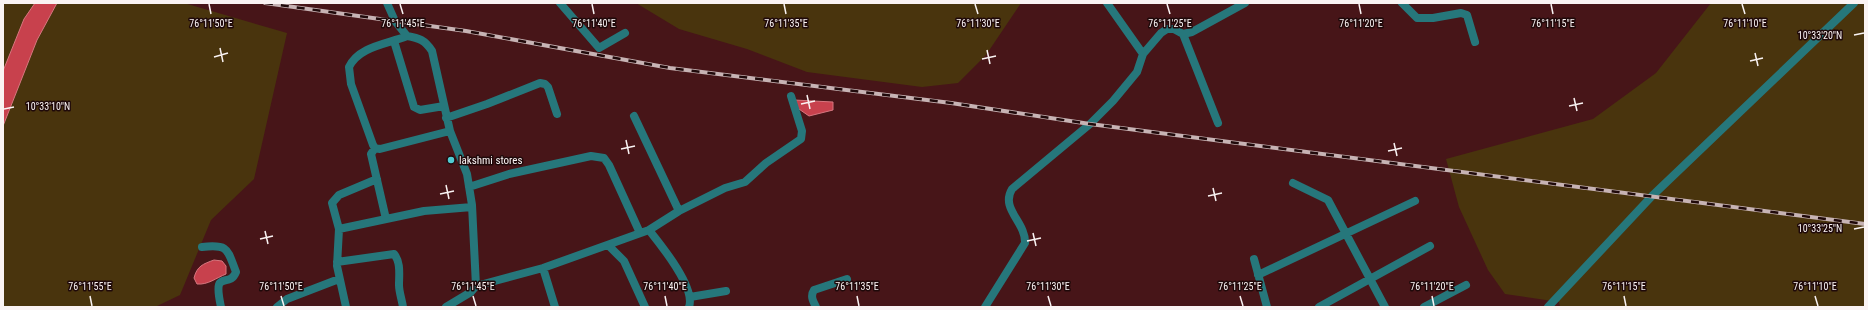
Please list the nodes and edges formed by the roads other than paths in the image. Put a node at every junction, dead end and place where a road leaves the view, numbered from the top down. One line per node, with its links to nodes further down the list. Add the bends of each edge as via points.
1 (387, 3): 10 (street, via 395,21)
2 (560, 3): 8 (street, via 599,48)
3 (1107, 3): 13 (street)
4 (1245, 3): 7 (street)
5 (1402, 3): 12 (street, via 1417,18 1467,15)
6 (1854, 3): 61 (street, via 1652,196)
7 (1232, 6): 9 (street, via 1203,28)
8 (625, 33)
9 (1183, 34): 13 (street, via 1168,29 1161,33); 19 (street)
10 (407, 36): 11 (street); 15 (street, via 420,38 432,51)
11 (394, 41): 15 (street, via 410,101 414,107 420,110); 21 (street, via 365,51 349,67 354,91)
12 (1475, 42)
13 (1143, 54): 56 (street, via 1137,72 1113,101 1090,124 1012,189 1008,196 1009,206 1023,228 1025,243)
14 (791, 96): 27 (street, via 802,131 801,139 766,163 745,182 725,188)
15 (444, 106): 18 (street)
16 (557, 114): 18 (street, via 548,88 540,83)
17 (634, 116): 27 (street)
18 (446, 118): 20 (street)
19 (1218, 123)
20 (450, 131): 21 (street, via 380,149); 24 (street, via 467,174)
21 (375, 148): 22 (street, via 371,154)
22 (377, 179): 28 (street); 29 (street, via 335,198 332,203)
23 (1293, 183): 32 (street, via 1328,200)
24 (469, 187): 26 (street); 31 (street, via 549,164 598,156 604,158 608,165)
25 (1415, 201): 32 (street)
26 (472, 207): 28 (street, via 424,211); 44 (street)
27 (678, 211): 30 (street)
28 (386, 219): 29 (street)
29 (339, 229): 37 (street)
30 (649, 230): 31 (street); 46 (street, via 687,285)
31 (640, 233): 33 (street)
32 (1347, 234): 39 (street); 42 (street)
33 (608, 245): 38 (street); 53 (street, via 624,261)
34 (1430, 246): 42 (street)
35 (202, 247): 47 (street, via 218,245 225,249 236,272 232,278 222,280 218,284)
36 (1254, 259): 39 (street)
37 (337, 262): 40 (street); 50 (street, via 394,254 400,272 399,286)
38 (543, 268): 44 (street); 52 (street)
39 (1258, 275): 57 (street)
40 (339, 279): 48 (street, via 288,299); 49 (street)
41 (847, 279): 55 (street, via 814,290 812,298)
42 (1370, 279): 58 (street); 59 (street)
43 (1466, 285): 60 (street)
44 (476, 286): 51 (street, via 471,292)
45 (726, 291): 46 (street)
46 (690, 297): 54 (street)
47 (221, 307)
48 (277, 307)
49 (346, 307)
50 (403, 307)
51 (446, 307)
52 (555, 307)
53 (645, 307)
54 (689, 307)
55 (816, 307)
56 (985, 307)
57 (1268, 307)
58 (1319, 307)
59 (1385, 307)
60 (1424, 307)
61 (1548, 307)

